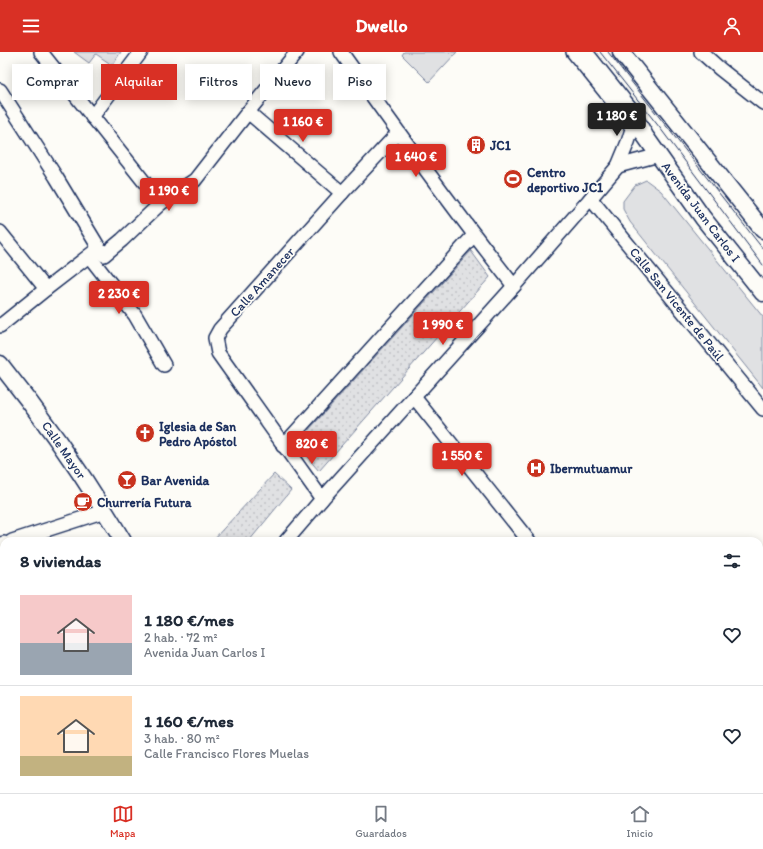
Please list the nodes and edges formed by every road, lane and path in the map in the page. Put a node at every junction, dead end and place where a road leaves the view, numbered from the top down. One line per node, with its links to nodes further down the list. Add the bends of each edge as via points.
1 (40, 52): 12 (street)
2 (141, 52): 12 (street)
3 (297, 52): 11 (street)
4 (341, 52): 13 (street)
5 (573, 52): 14 (street)
6 (584, 52): 14 (main road, Avenida Juan Carlos I, via 631,111)
7 (621, 52): 20 (main road)
8 (700, 52): 10 (street)
9 (0, 90): 23 (street)
10 (763, 103)
11 (248, 112): 17 (street); 19 (street, via 195,180)
12 (92, 117): 19 (street)
13 (398, 133): 17 (street, Calle Amanecer); 22 (street)
14 (639, 133): 15 (main road, Avenida Juan Carlos I); 16 (street, via 628,142)
15 (659, 155): 16 (street); 27 (main road, Avenida Juan Carlos I, via 703,218)
16 (618, 166): 18 (street)
17 (342, 193): 33 (street, Calle Amanecer, via 220,329 215,338 218,353)
18 (590, 200): 25 (street); 32 (street, Calle San Vicente de Paúl)
19 (160, 203): 23 (street, via 104,255)
20 (763, 230)
21 (0, 232): 26 (street)
22 (474, 235): 25 (street); 33 (street)
23 (99, 248): 24 (street)
24 (89, 256): 26 (street); 30 (street, via 135,315)
25 (514, 286): 31 (street)
26 (46, 289): 28 (street)
27 (763, 293)
28 (0, 326)
29 (0, 364): 35 (main road, Calle Mayor, via 49,428)
30 (164, 365)
31 (414, 397): 34 (street); 39 (street)
32 (763, 409)
33 (283, 446): 34 (street)
34 (322, 499): 38 (street)
35 (105, 511): 36 (street); 37 (main road, Calle Mayor)
36 (24, 537)
37 (121, 537)
38 (289, 537)
39 (526, 537)

